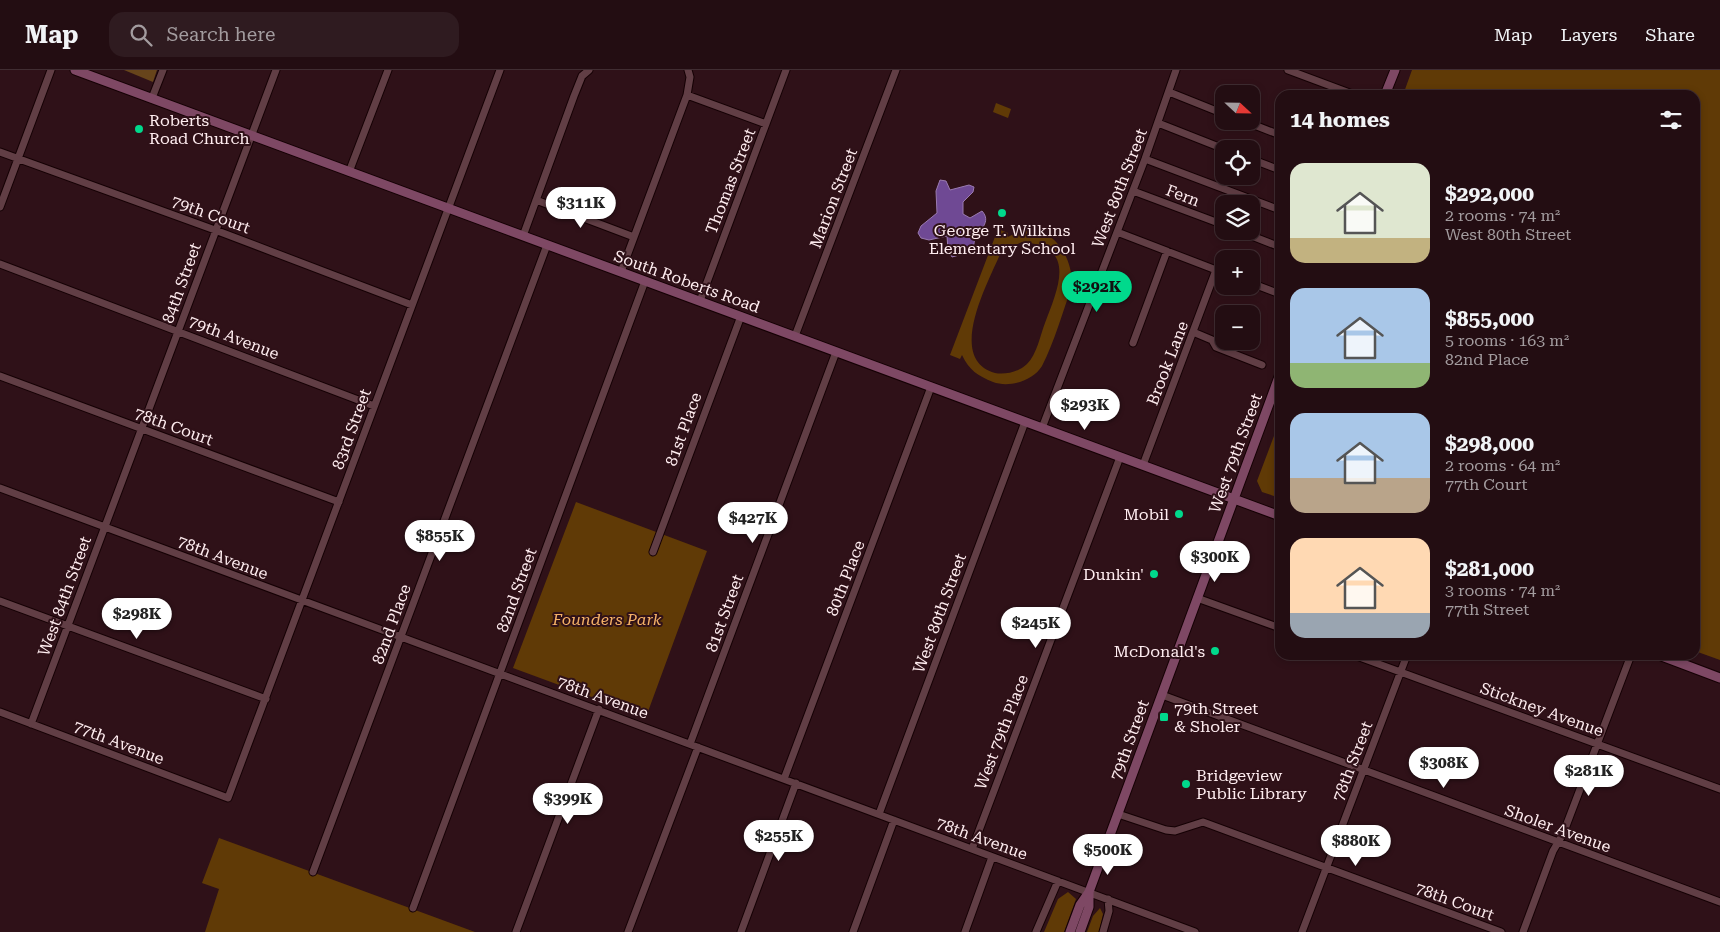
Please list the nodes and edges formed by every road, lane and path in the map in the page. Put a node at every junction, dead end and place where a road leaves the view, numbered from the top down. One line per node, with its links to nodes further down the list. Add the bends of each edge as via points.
1 (51, 70): 27 (street)
2 (75, 70): 18 (street, South Roberts Road)
3 (162, 70): 18 (street)
4 (276, 70): 24 (street, 84th Street)
5 (388, 70): 31 (street)
6 (500, 70): 35 (street, 83rd Street)
7 (589, 70): 33 (street, via 582,76)
8 (688, 70): 17 (street)
9 (786, 70): 21 (street, Thomas Street)
10 (896, 70): 58 (street, Marion Street)
11 (1176, 70): 16 (street, West 80th Street)
12 (1288, 70): 14 (street)
13 (1395, 70): 15 (street)
14 (1342, 90)
15 (1387, 90)
16 (1169, 92): 19 (street); 20 (street, West 80th Street)
17 (687, 95): 21 (street); 41 (street)
18 (152, 98): 24 (street, South Roberts Road)
19 (1215, 110)
20 (1158, 123): 25 (street); 28 (street, West 80th Street)
21 (766, 124): 53 (street, Thomas Street)
22 (1260, 127): 23 (street)
23 (1275, 133)
24 (251, 135): 31 (street, South Roberts Road); 38 (street, 84th Street)
25 (1215, 145)
26 (0, 152): 27 (street, 79th Court)
27 (18, 159): 34 (street); 38 (street, 79th Court)
28 (1145, 159): 32 (street, West 80th Street); 36 (street)
29 (1260, 162): 30 (street)
30 (1275, 168)
31 (349, 172): 35 (street, South Roberts Road)
32 (1132, 191): 37 (street, Fern); 39 (street, West 80th Street)
33 (536, 200): 40 (street); 41 (street)
34 (0, 207)
35 (448, 208): 40 (street, South Roberts Road); 54 (street, 83rd Street)
36 (1275, 208)
37 (1215, 222)
38 (215, 230): 54 (street, 79th Court); 56 (street, 84th Street)
39 (1117, 232): 45 (street); 67 (street, West 80th Street)
40 (523, 236): 43 (street, South Roberts Road)
41 (634, 237): 48 (street)
42 (1260, 239): 44 (street)
43 (547, 245): 48 (street, South Roberts Road); 83 (street, 82nd Place)
44 (1275, 245)
45 (1167, 251): 47 (street); 59 (street)
46 (0, 264): 56 (street, 79th Avenue)
47 (1215, 269)
48 (621, 272): 49 (street, South Roberts Road)
49 (645, 281): 53 (street, South Roberts Road); 89 (street, 82nd Street)
50 (1215, 282): 57 (street, Brook Lane)
51 (1260, 286): 52 (street)
52 (1275, 292)
53 (700, 302): 55 (street, South Roberts Road)
54 (412, 305): 65 (street, 83rd Street)
55 (741, 316): 58 (street, South Roberts Road); 77 (street, 81st Place)
56 (178, 330): 65 (street, 79th Avenue); 68 (street, 84th Street)
57 (1193, 332): 61 (street, via 1212,340 1216,347); 70 (street, Brook Lane)
58 (795, 336): 60 (street, South Roberts Road)
59 (1133, 343)
60 (836, 352): 63 (street, South Roberts Road); 96 (street, 81st Street)
61 (1262, 365)
62 (0, 376): 68 (street, 78th Court)
63 (931, 387): 66 (street, South Roberts Road); 100 (street, 80th Place)
64 (1275, 387): 73 (street, West 79th Street)
65 (374, 406): 74 (street, 83rd Street)
66 (1025, 422): 67 (street, South Roberts Road); 104 (street, West 80th Street)
67 (1042, 428): 69 (street, South Roberts Road)
68 (141, 429): 71 (street, 84th Street); 74 (street, 78th Court)
69 (1120, 457): 70 (street, South Roberts Road); 108 (street, West 79th Place)
70 (1143, 465): 73 (street, South Roberts Road)
71 (123, 478): 76 (street, West 84th Street)
72 (0, 488): 76 (street, 78th Avenue)
73 (1233, 499): 75 (street, South Roberts Road); 78 (street, West 79th Street)
74 (339, 502): 80 (street, 83rd Street)
75 (1275, 514)
76 (105, 527): 80 (street, 78th Avenue); 81 (street, West 84th Street)
77 (653, 552)
78 (1197, 598): 82 (street); 91 (street, 79th Street)
79 (0, 601): 81 (street)
80 (301, 601): 83 (street, 78th Avenue); 92 (street, 83rd Street)
81 (68, 626): 92 (street); 95 (street, West 84th Street)
82 (1275, 626)
83 (401, 637): 89 (street, 78th Avenue); 111 (street, 82nd Place)
84 (1368, 660): 88 (street, Stickney Avenue)
85 (1405, 660): 88 (street, 78th Street)
86 (1629, 660): 97 (street)
87 (1672, 660): 90 (street)
88 (1400, 672): 97 (street, Stickney Avenue); 99 (street, 78th Street)
89 (500, 674): 93 (street, 78th Avenue); 116 (street, 82nd Street)
90 (1720, 678)
91 (1162, 695): 99 (street, Sholer Avenue); 105 (street, 79th Street)
92 (266, 699): 103 (street, 83rd Street)
93 (599, 709): 96 (street, 78th Avenue); 117 (street)
94 (0, 712): 95 (street, 77th Avenue)
95 (32, 724): 103 (street, 77th Avenue)
96 (690, 744): 98 (street, 78th Avenue)
97 (1597, 744): 102 (street, Stickney Avenue); 107 (street)
98 (698, 747): 100 (street, 78th Avenue); 118 (street)
99 (1363, 770): 107 (street, Sholer Avenue); 110 (street, 78th Street)
100 (784, 779): 101 (street, 78th Avenue)
101 (796, 783): 104 (street, 78th Avenue); 119 (street)
102 (1720, 789)
103 (228, 798)
104 (879, 814): 106 (street, 78th Avenue)
105 (1118, 814): 110 (street, 78th Court, via 1166,830 1203,822); 113 (street, 79th Street)
106 (894, 820): 108 (street, 78th Avenue); 120 (street)
107 (1558, 844): 115 (street, Sholer Avenue); 129 (street)
108 (972, 849): 109 (street, 78th Avenue)
109 (992, 857): 112 (street, 78th Avenue); 121 (street)
110 (1326, 868): 127 (street, 78th Street); 128 (street, 78th Court)
111 (313, 872)
112 (1058, 881): 113 (street, 78th Avenue); 122 (street)
113 (1089, 892): 114 (street, 78th Avenue); 123 (street, 79th Street, via 1080,905); 124 (street, 79th Street, via 1089,907)
114 (1108, 899): 125 (street, via 1109,911); 126 (street, 78th Avenue)
115 (1719, 900)
116 (413, 908)
117 (516, 932)
118 (628, 932)
119 (741, 932)
120 (852, 932)
121 (965, 932)
122 (1036, 932)
123 (1070, 932)
124 (1080, 932)
125 (1103, 932)
126 (1195, 932)
127 (1302, 932)
128 (1501, 932)
129 (1523, 932)

